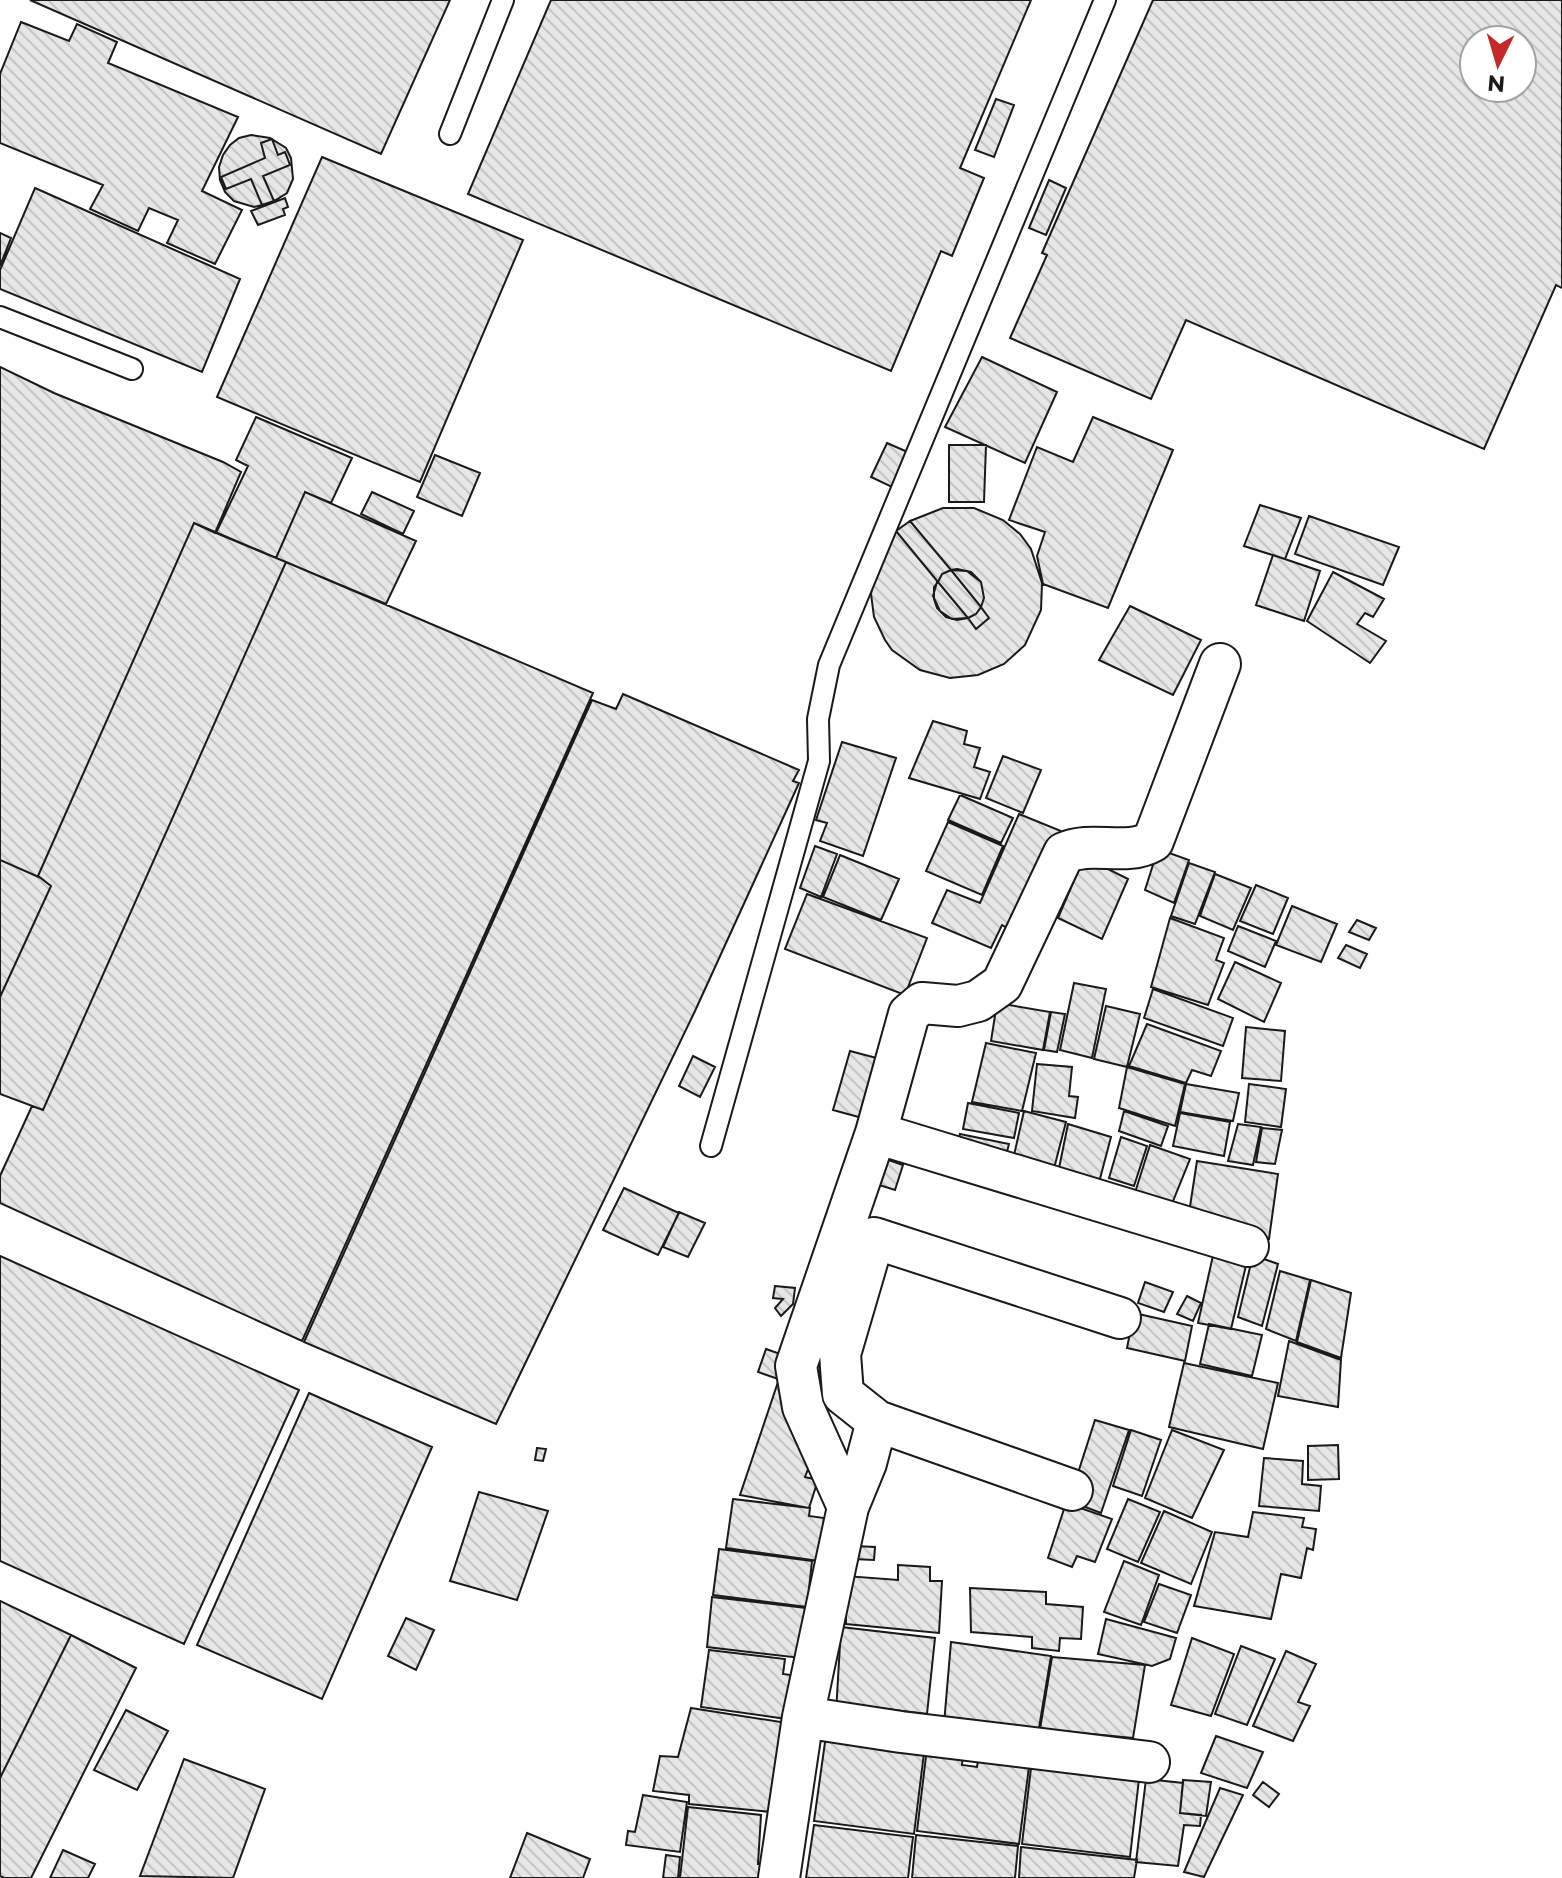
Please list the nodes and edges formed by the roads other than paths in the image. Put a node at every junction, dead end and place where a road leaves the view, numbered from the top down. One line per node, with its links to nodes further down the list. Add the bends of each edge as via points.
1 (503, 0): 3 (lane)
2 (1105, 0): 8 (lane, via 829,665 818,719 819,761)
3 (450, 134)
4 (0, 317): 5 (lane)
5 (132, 369)
6 (1220, 664): 7 (street, via 1153,841 1140,849 1079,846 1064,853 1002,984 978,1001 958,1006 922,1003 909,1014)
7 (876, 1133): 9 (street); 13 (street, via 796,1366 803,1407)
8 (711, 1146)
9 (1248, 1246)
10 (1120, 1318): 11 (street, via 874,1238 840,1354 843,1394)
11 (877, 1421): 12 (street); 13 (street)
12 (1072, 1490)
13 (848, 1507): 14 (street)
14 (803, 1717): 15 (street); 16 (street)
15 (1149, 1762)
16 (779, 1878)

